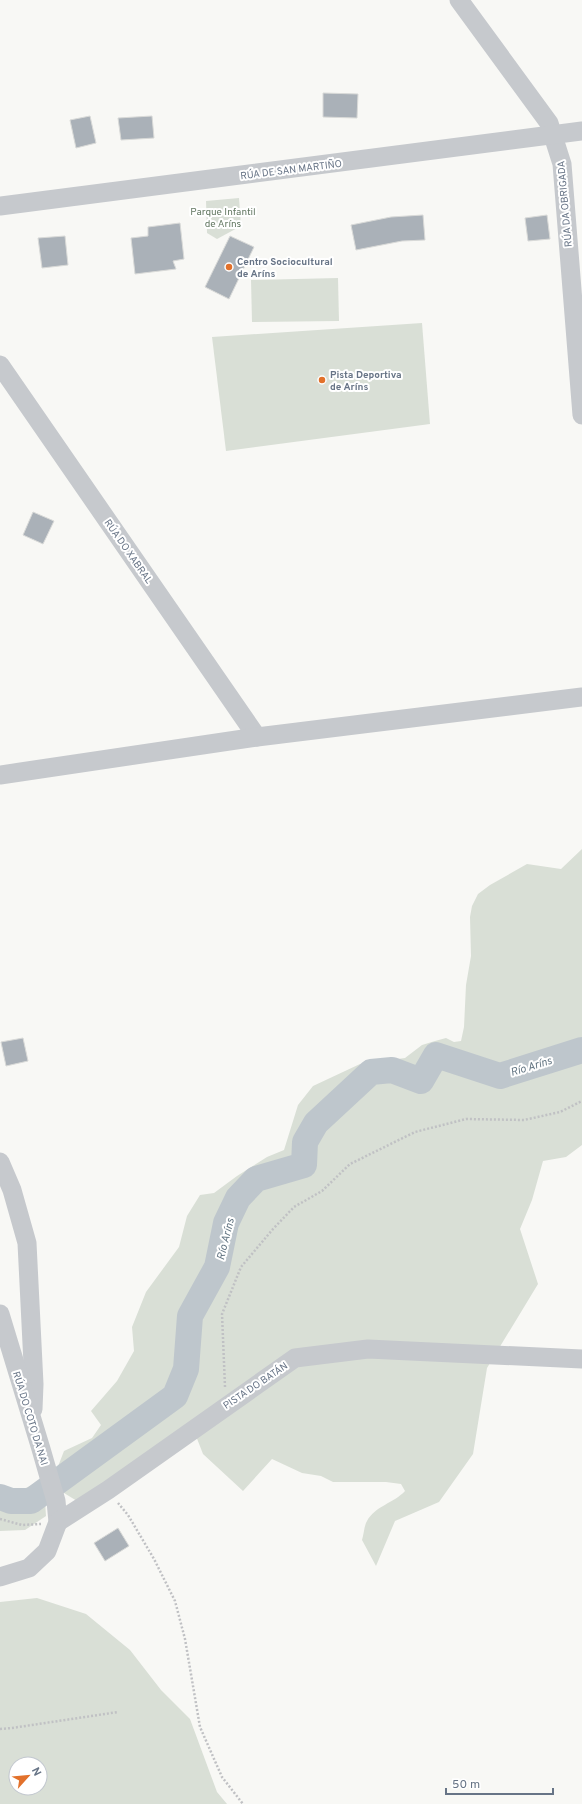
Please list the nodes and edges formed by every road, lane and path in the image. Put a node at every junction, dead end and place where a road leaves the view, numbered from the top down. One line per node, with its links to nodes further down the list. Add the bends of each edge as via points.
1 (459, 0): 3 (street, RÚA DA OBRIGADA, via 549,123)
2 (582, 131): 3 (street, RÚA DE SAN MARTIÑO)
3 (554, 135): 4 (street, RÚA DE SAN MARTIÑO); 6 (street, RÚA DA OBRIGADA, via 562,164)
4 (0, 206)
5 (0, 364): 8 (street, RÚA DO XABRAL)
6 (582, 415)
7 (582, 697): 8 (street)
8 (257, 737): 9 (street)
9 (0, 775)
10 (582, 1101): 14 (path, via 560,1112 524,1120 466,1119 415,1132 350,1164 322,1190 294,1208 242,1267 222,1314)
11 (0, 1162): 15 (street, via 12,1190 27,1243 34,1384)
12 (0, 1314): 15 (street, RÚA DO COTO DA NAI)
13 (582, 1359): 14 (street, PISTA DO BATÁN, via 368,1349 295,1358)
14 (226, 1405): 16 (street, PISTA DO BATÁN)
15 (32, 1422): 18 (street, RÚA DO COTO DA NAI, via 56,1500)
16 (108, 1490): 18 (street, PISTA DO BATÁN); 22 (path, via 132,1522 176,1600 200,1727 222,1777)
17 (0, 1519): 18 (path, via 22,1525)
18 (58, 1522): 19 (street, via 43,1555 29,1568)
19 (0, 1577)
20 (118, 1712): 21 (path)
21 (0, 1729)
22 (242, 1804)

